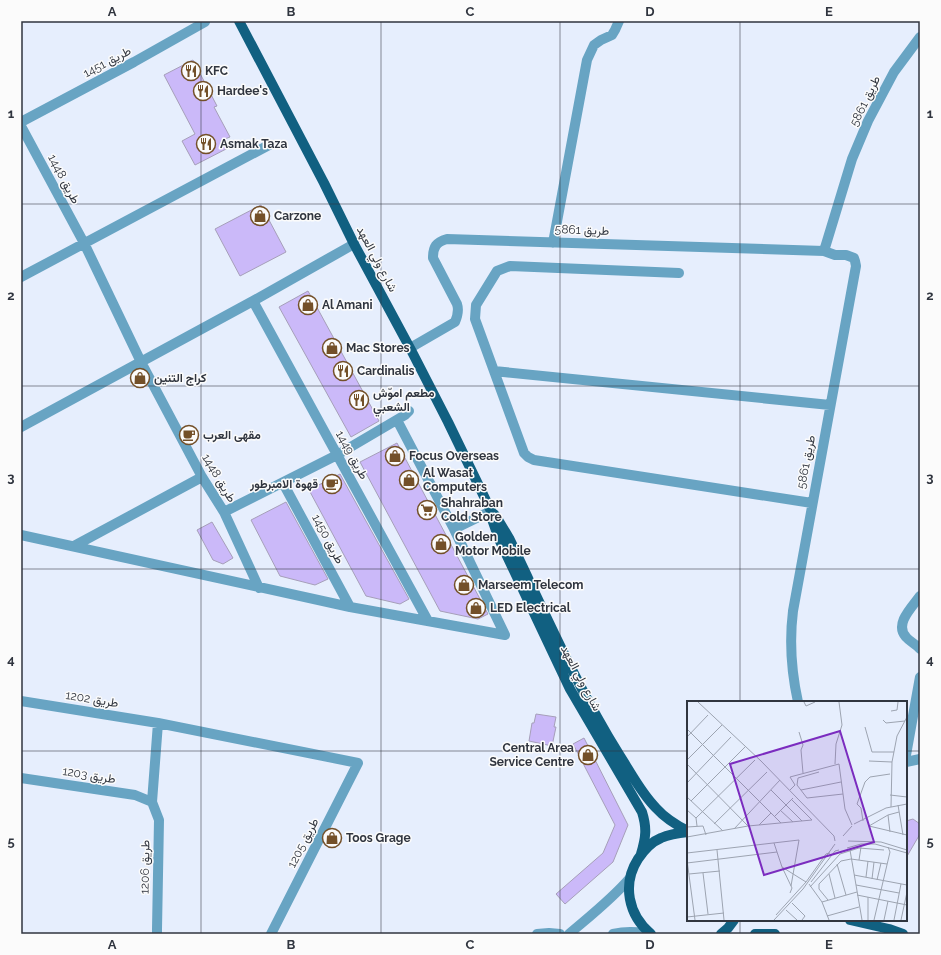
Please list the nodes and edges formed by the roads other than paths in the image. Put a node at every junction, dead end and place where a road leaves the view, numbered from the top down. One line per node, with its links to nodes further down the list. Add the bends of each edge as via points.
1 (239, 21): 10 (main road, شارع ولي العهد)
2 (618, 21): 8 (street, via 612,35 594,45 587,60)
3 (205, 22): 5 (street, طريق 1451)
4 (920, 37): 11 (street, طريق 5861, via 894,72 868,121 852,159)
5 (21, 122)
6 (21, 126): 9 (street, طريق 1448)
7 (269, 145): 9 (street)
8 (553, 242): 11 (street, طريق 5861); 15 (street, طريق 5861, via 448,239 441,241 436,245 433,258 457,304 458,316 455,322)
9 (84, 243): 13 (street); 16 (street, طريق 1448)
10 (354, 244): 14 (street); 15 (main road, شارع ولي العهد)
11 (824, 251): 18 (street, طريق 5861, via 836,255 846,254 854,258 856,266)
12 (679, 273): 17 (street, via 510,266 497,271 476,305 475,319)
13 (21, 277)
14 (253, 301): 16 (street); 22 (street, طريق 1449)
15 (410, 348): 26 (main road, شارع ولي العهد)
16 (141, 362): 21 (street); 23 (street, طريق 1448)
17 (494, 371): 18 (street); 25 (street, via 524,453 534,460)
18 (830, 406): 25 (street, طريق 5861)
19 (409, 411): 20 (street)
20 (397, 420): 22 (street); 28 (street)
21 (21, 427)
22 (337, 455): 24 (street); 34 (street, طريق 1449)
23 (202, 477): 27 (street, طريق 1448); 30 (street)
24 (283, 482): 27 (street); 33 (street, طريق 1450)
25 (812, 503): 38 (street, طريق 5861, via 791,629 790,648)
26 (491, 511): 28 (street); 46 (main road, شارع ولي العهد, via 509,538 604,730 656,809); 48 (main road, شارع ولي العهد, via 499,539 570,688 642,812 646,831)
27 (224, 512): 31 (street, طريق 1448)
28 (454, 529): 34 (street, via 505,635)
29 (21, 534): 30 (street)
30 (74, 546): 31 (street)
31 (259, 588): 33 (street)
32 (920, 596): 35 (street, via 902,621 902,628 905,636)
33 (350, 607): 34 (street)
34 (428, 621)
35 (920, 649)
36 (920, 677): 40 (street)
37 (21, 701): 39 (street, طريق 1202)
38 (798, 701)
39 (158, 723): 43 (street, طريق 1202); 45 (street)
40 (907, 748)
41 (920, 759): 42 (street)
42 (907, 762)
43 (358, 763): 53 (street, طريق 1205)
44 (21, 778): 45 (street, طريق 1203, via 135,795)
45 (152, 802): 52 (street, طريق 1206, via 159,820)
46 (687, 830)
47 (687, 831): 48 (main road, via 660,838)
48 (641, 854): 49 (main road)
49 (630, 878): 56 (street, via 607,902); 58 (main road, via 632,908)
50 (733, 921): 59 (main road)
51 (854, 921): 62 (main road)
52 (160, 932)
53 (271, 934)
54 (537, 934): 55 (street)
55 (560, 934)
56 (569, 934)
57 (613, 934): 58 (street, via 625,931)
58 (651, 934)
59 (721, 934)
60 (755, 934): 61 (main road)
61 (775, 934)
62 (903, 934)

